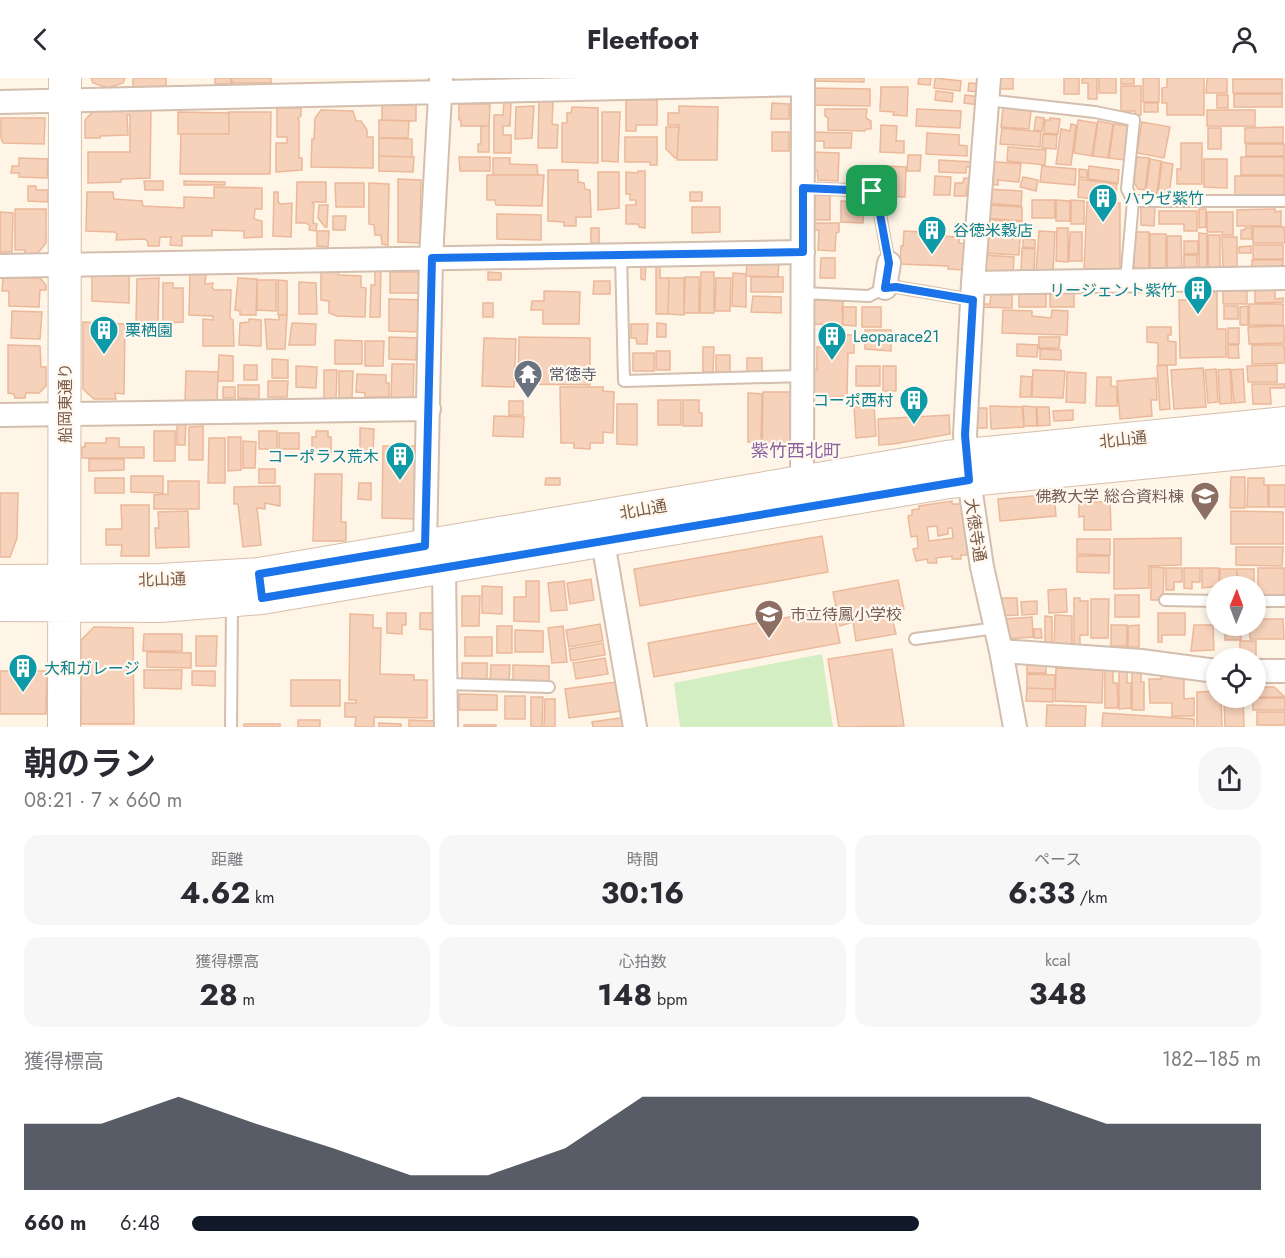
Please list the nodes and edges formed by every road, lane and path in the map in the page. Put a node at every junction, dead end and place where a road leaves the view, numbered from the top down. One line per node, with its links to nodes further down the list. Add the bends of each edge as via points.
1 (803, 81): 2 (street); 7 (street)
2 (627, 83): 3 (street)
3 (441, 85): 4 (street); 12 (street)
4 (65, 89): 6 (street); 14 (street, 船岡東通り)
5 (987, 89): 8 (lane, via 1134,120 1127,189); 19 (street, 大徳寺通)
6 (0, 102)
7 (803, 188): 10 (street); 13 (lane, via 872,191 877,198)
8 (1133, 201): 9 (lane); 17 (lane)
9 (1285, 201)
10 (803, 252): 11 (street); 20 (street)
11 (621, 255): 12 (street); 21 (lane, via 624,381)
12 (432, 258): 14 (street); 22 (street)
13 (889, 263): 18 (street)
14 (65, 265): 15 (street); 23 (street, 船岡東通り)
15 (0, 266)
16 (1285, 278): 17 (street)
17 (1126, 282): 19 (street)
18 (885, 288): 19 (lane); 20 (lane, via 869,296)
19 (973, 292): 27 (street, 大徳寺通)
20 (802, 293): 21 (street)
21 (802, 376): 28 (street)
22 (429, 409): 23 (street); 30 (street)
23 (64, 414): 24 (street); 33 (street, 船岡東通り)
24 (0, 415)
25 (1285, 423): 27 (street, 北山通)
26 (1285, 449): 27 (street, 北山通)
27 (968, 467): 28 (street, 北山通); 39 (street, 大徳寺通, via 982,567)
28 (802, 494): 29 (street, 北山通)
29 (600, 529): 30 (street, 北山通); 50 (street)
30 (435, 557): 32 (street, 北山通); 45 (street)
31 (0, 581): 33 (street, 北山通)
32 (251, 591): 33 (street, 北山通, via 160,580); 48 (lane)
33 (64, 592): 38 (street, 北山通); 47 (street, 船岡東通り)
34 (1164, 600): 35 (lane)
35 (1206, 601)
36 (1266, 601): 37 (lane)
37 (1285, 601)
38 (0, 605)
39 (996, 628): 40 (lane); 41 (street, 大徳寺通)
40 (915, 639)
41 (1001, 651): 42 (street); 51 (street, 大徳寺通)
42 (1206, 670)
43 (1266, 671): 44 (street)
44 (1285, 671)
45 (446, 684): 46 (lane); 49 (street)
46 (549, 687)
47 (64, 727)
48 (231, 727)
49 (446, 727)
50 (635, 727)
51 (1015, 727)

